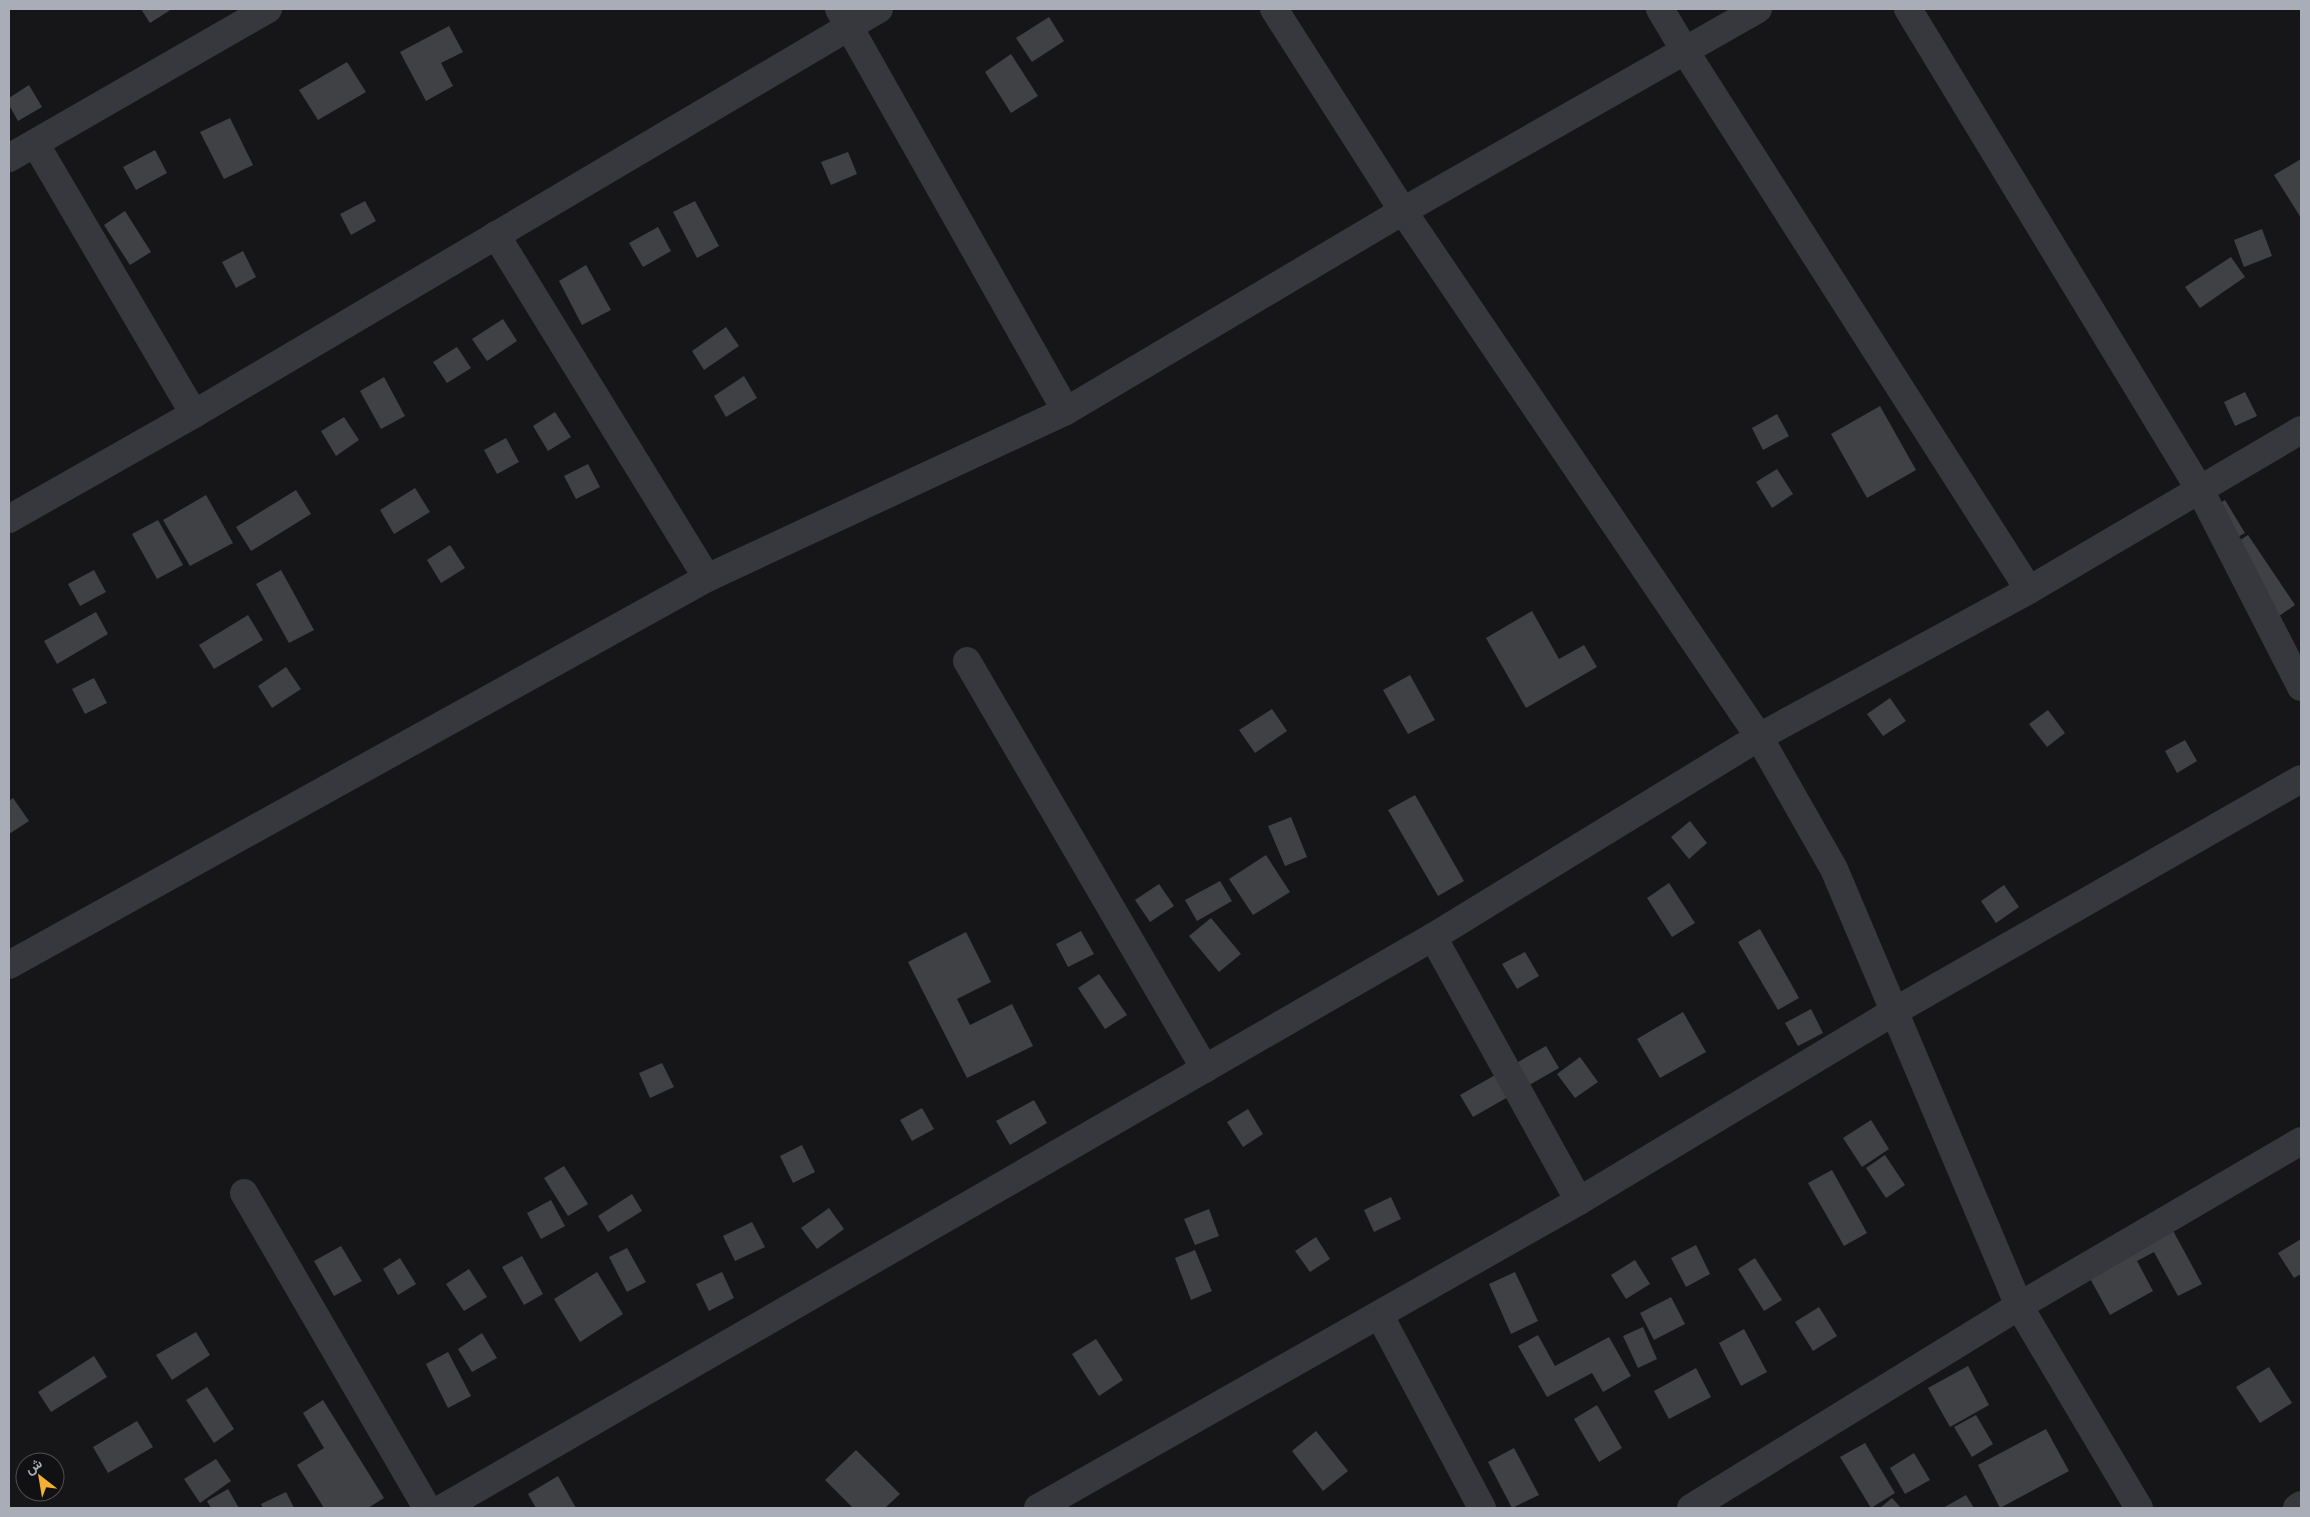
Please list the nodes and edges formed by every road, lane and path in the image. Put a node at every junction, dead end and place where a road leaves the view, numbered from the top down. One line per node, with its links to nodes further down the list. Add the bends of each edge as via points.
1 (268, 9): 9 (street)
2 (879, 9): 7 (street)
3 (1274, 9): 11 (street)
4 (1660, 9): 8 (street)
5 (1758, 9): 8 (street)
6 (1908, 9): 16 (street)
7 (844, 17): 12 (street); 13 (street)
8 (1684, 51): 11 (street); 19 (street)
9 (35, 143): 10 (street); 14 (street)
10 (9, 158)
11 (1403, 210): 13 (street); 22 (street)
12 (496, 235): 14 (street); 18 (street)
13 (1066, 411): 18 (street)
14 (194, 414): 17 (street)
15 (2301, 430): 16 (street)
16 (2200, 490): 19 (street); 21 (street)
17 (9, 519)
18 (707, 578): 25 (street)
19 (2029, 590): 22 (street)
20 (967, 661): 27 (street)
21 (2301, 687)
22 (1759, 737): 24 (street); 26 (street, via 1834,869)
23 (2301, 779): 26 (street)
24 (1433, 937): 27 (street); 30 (street)
25 (9, 965)
26 (1894, 1011): 30 (street); 31 (street)
27 (1205, 1069): 35 (street)
28 (2301, 1142): 31 (street)
29 (244, 1193): 34 (street)
30 (1579, 1202): 32 (street)
31 (2019, 1306): 38 (street); 39 (street)
32 (1380, 1316): 36 (street); 37 (street)
33 (2301, 1506): 40 (street)
34 (427, 1508)
35 (443, 1508)
36 (1038, 1508)
37 (1482, 1508)
38 (1691, 1508)
39 (2139, 1508)
40 (2297, 1508)

